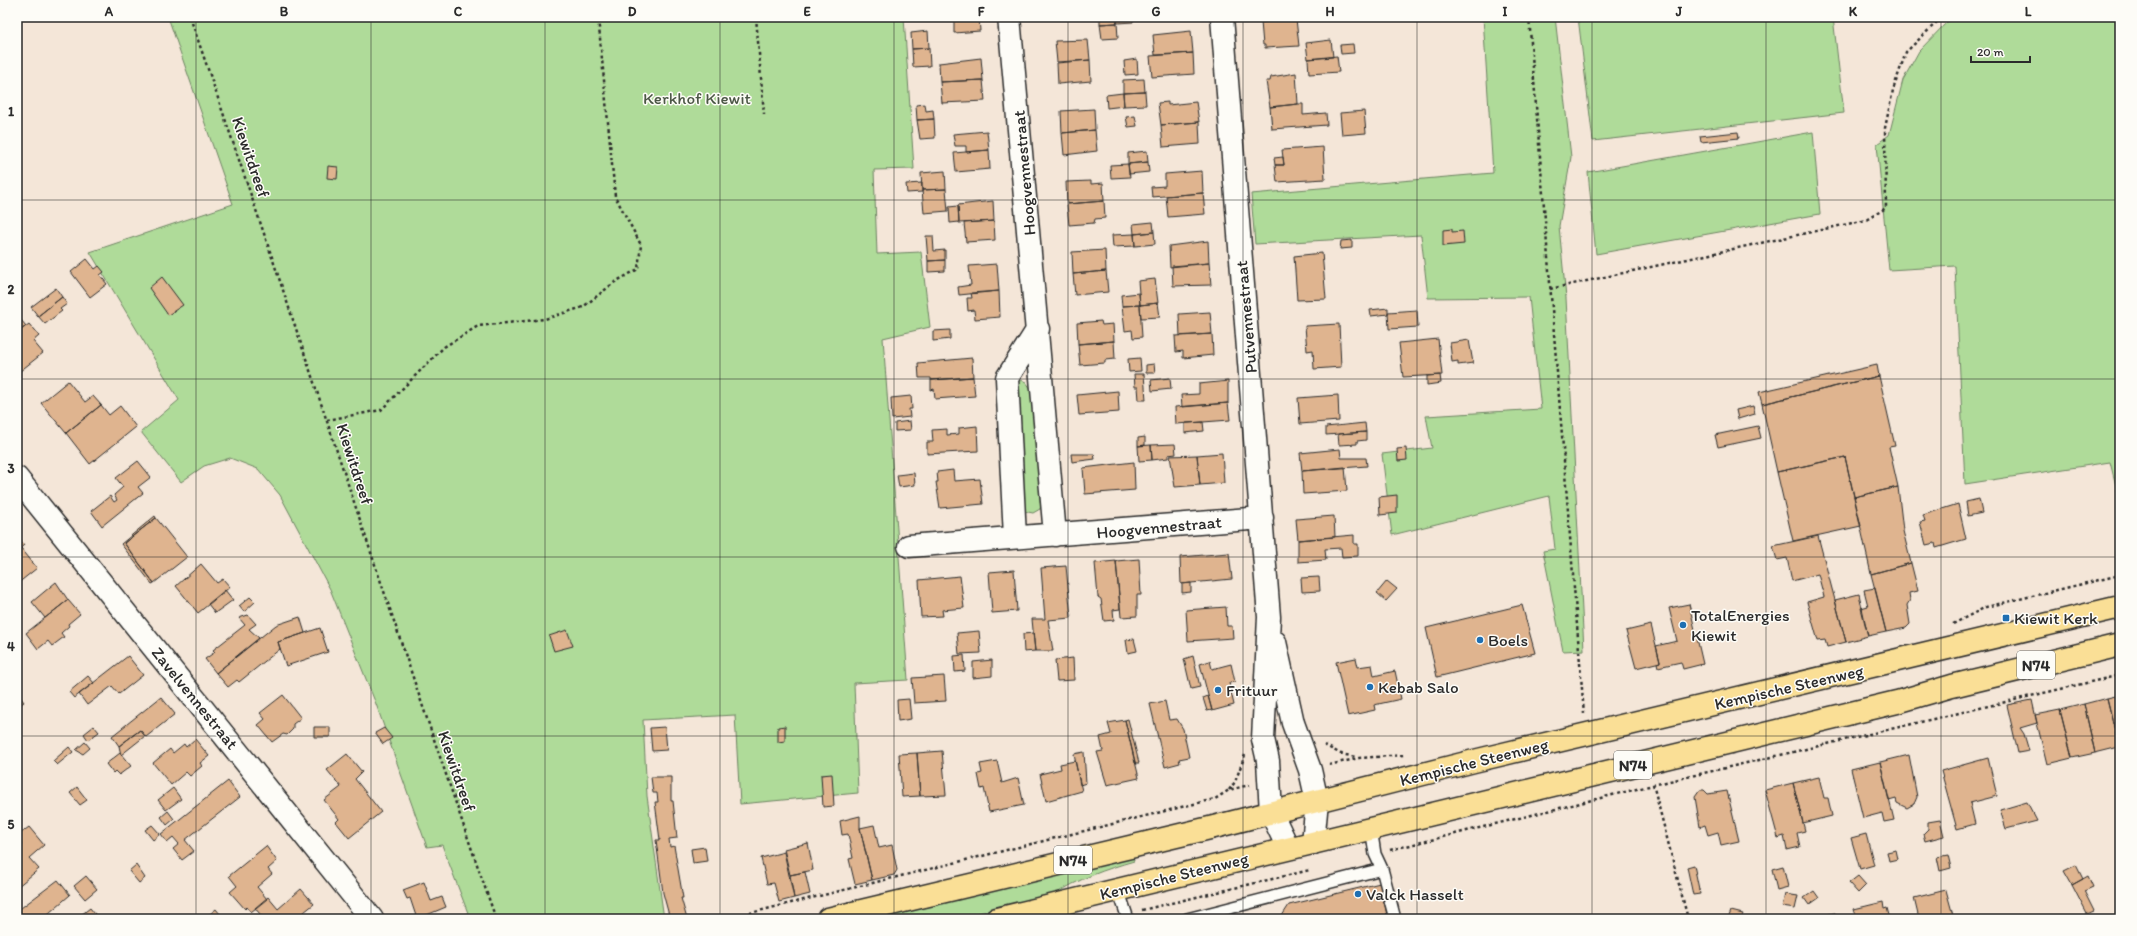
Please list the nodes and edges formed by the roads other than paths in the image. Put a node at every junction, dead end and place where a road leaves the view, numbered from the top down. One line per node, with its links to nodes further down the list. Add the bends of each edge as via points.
1 (1009, 17): 3 (street, Hoogvennestraat)
2 (1222, 17): 5 (street, Putvennestraat)
3 (1038, 329): 6 (street, Hoogvennestraat); 7 (street, via 1007,378)
4 (17, 478): 20 (street, Zavelvennestraat)
5 (1262, 518): 6 (street, Hoogvennestraat); 10 (street, Putvennestraat)
6 (1055, 535): 7 (street, Hoogvennestraat)
7 (1015, 537): 8 (street, Hoogvennestraat)
8 (909, 546)
9 (2120, 607): 12 (main road, Kempische Steenweg / N74, via 1481,759)
10 (1269, 617): 12 (street, Putvennestraat, via 1293,723 1310,770); 13 (street, Putvennestraat, via 1263,724)
11 (2120, 645): 14 (main road, Kempische Steenweg / N74, via 1897,702)
12 (1317, 801): 13 (main road, Kempische Steenweg / N74); 15 (street, Putvennestraat)
13 (1271, 812): 16 (street, Putvennestraat); 21 (main road, Kempische Steenweg / N74)
14 (1371, 828): 15 (main road, Kempische Steenweg / N74); 17 (lane, via 1375,854)
15 (1313, 843): 16 (main road, Kempische Steenweg / N74)
16 (1288, 848): 18 (main road, Kempische Steenweg / N74)
17 (1382, 869): 23 (lane); 24 (lane)
18 (1118, 889): 19 (lane); 22 (main road, Kempische Steenweg / N74)
19 (1127, 916)
20 (372, 919)
21 (828, 919)
22 (997, 919)
23 (1187, 919)
24 (1395, 919)

